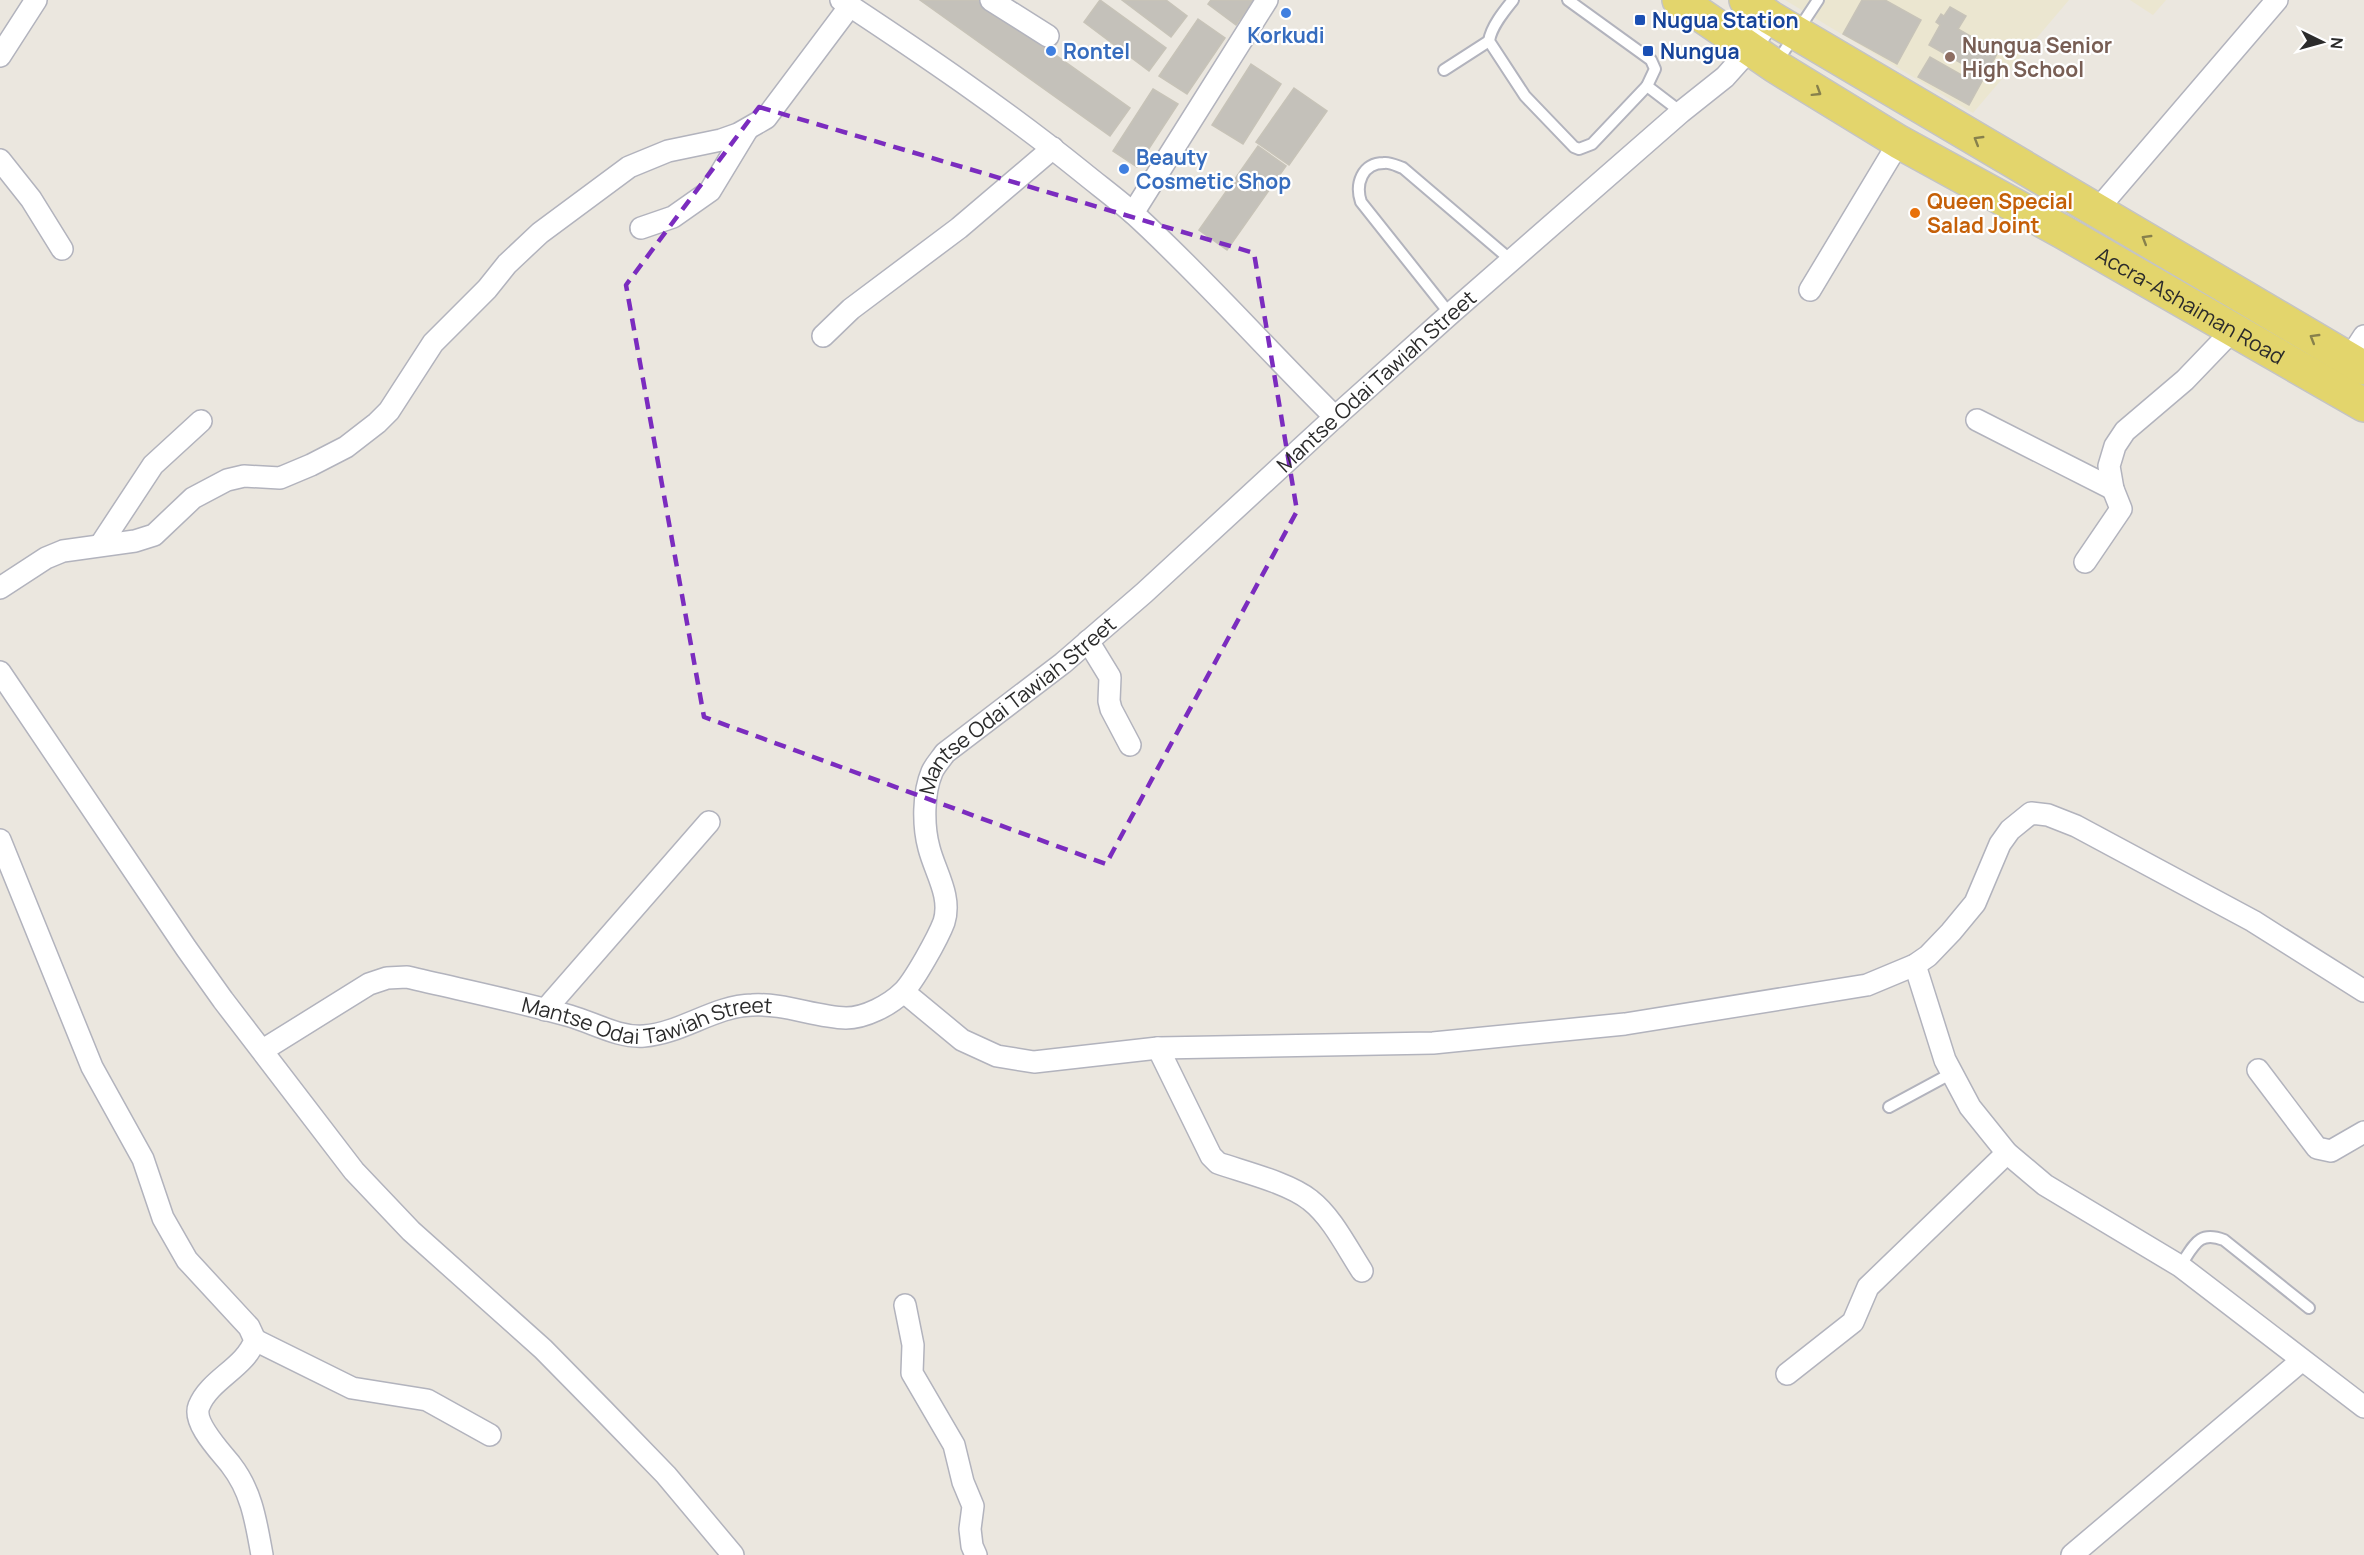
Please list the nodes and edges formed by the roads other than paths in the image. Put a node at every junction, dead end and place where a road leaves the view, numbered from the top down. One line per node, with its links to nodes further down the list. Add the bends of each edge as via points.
1 (36, 0): 13 (street)
2 (991, 0): 11 (street)
3 (1267, 0): 23 (street)
4 (1514, 0): 12 (lane, via 1497,22)
5 (1568, 0): 16 (lane, via 1652,60 1654,69)
6 (1679, 0): 14 (main road, Accra-Ashaiman Road)
7 (1818, 0): 10 (lane)
8 (2277, 0): 22 (street)
9 (845, 3): 18 (street, via 780,102 766,118); 20 (street)
10 (1771, 17): 14 (street, Mantse Odai Tawiah Street); 14 (lane); 22 (main road, Accra-Ashaiman Road, one-way to 10)
11 (1048, 36)
12 (1490, 41): 15 (lane); 16 (lane, via 1525,96 1579,149 1592,144)
13 (0, 56)
14 (1763, 57): 17 (street, Mantse Odai Tawiah Street, via 1725,77); 19 (main road, Accra-Ashaiman Road, one-way to 19)
15 (1444, 70)
16 (1647, 86): 17 (lane)
17 (1680, 112): 26 (street, Mantse Odai Tawiah Street)
18 (747, 130): 24 (street, via 710,191 673,217); 37 (street, via 668,151 629,167 540,233 433,343 389,411 346,447 280,478 227,480 193,498 153,535)
19 (1899, 142): 27 (street); 29 (main road, Accra-Ashaiman Road)
20 (1053, 148): 23 (street); 30 (street, via 959,228 851,309)
21 (0, 160): 25 (street, via 31,199)
22 (2097, 210): 31 (main road, Accra-Ashaiman Road, one-way to 22)
23 (1133, 213): 33 (street)
24 (641, 228)
25 (62, 249)
26 (1512, 261): 28 (street, Mantse Odai Tawiah Street); 28 (lane, via 1403,168 1386,162 1362,174 1356,189 1360,202)
27 (1810, 290)
28 (1450, 314): 33 (street, Mantse Odai Tawiah Street)
29 (2233, 330): 32 (main road, Accra-Ashaiman Road); 36 (street, via 2185,380 2125,431 2109,466)
30 (823, 336)
31 (2359, 354)
32 (2364, 405)
33 (1335, 417): 40 (street, Mantse Odai Tawiah Street)
34 (1977, 420): 36 (street)
35 (201, 422): 37 (street, via 153,465)
36 (2113, 489): 38 (street, via 2121,509)
37 (101, 544): 39 (street, via 46,558)
38 (2085, 562)
39 (0, 588)
40 (1088, 641): 42 (street, via 1110,677 1111,709); 47 (street, Mantse Odai Tawiah Street, via 945,753 932,771 927,792 928,847 946,898 945,920)
41 (0, 672): 50 (street, via 186,948)
42 (1130, 745)
43 (709, 822): 48 (street)
44 (0, 840): 60 (street, via 92,1067 143,1159 163,1218 186,1260 249,1327)
45 (1915, 965): 46 (street, via 1928,956 1975,903 2000,844 2031,813 2048,814 2086,831 2253,921); 49 (street, via 1868,985 1625,1024 1433,1043); 52 (street)
46 (2362, 987)
47 (904, 992): 48 (street, Mantse Odai Tawiah Street, via 860,1017 742,1005 660,1034 642,1036 625,1035); 49 (street, via 962,1040 997,1056 1034,1062)
48 (545, 1010): 50 (street, Mantse Odai Tawiah Street, via 407,977 387,978 360,990)
49 (1158, 1048): 57 (street, via 1211,1156 1218,1163 1312,1201)
50 (263, 1050): 66 (street, via 379,1200 543,1349 666,1475)
51 (2258, 1070): 54 (street, via 2318,1148 2331,1151)
52 (1952, 1073): 53 (lane); 55 (street, via 1970,1107)
53 (1889, 1107)
54 (2364, 1132)
55 (2007, 1153): 56 (street, via 2045,1185); 62 (street, via 1868,1287 1848,1327)
56 (2180, 1266): 59 (lane, via 2201,1238 2211,1235 2224,1240); 61 (street)
57 (1362, 1271)
58 (905, 1305): 67 (street, via 913,1345 912,1373 954,1445 973,1506 970,1529)
59 (2309, 1308)
60 (255, 1340): 64 (street, via 352,1388 427,1400); 65 (street, via 251,1352 206,1395 198,1407 198,1417 247,1491)
61 (2301, 1361): 63 (street); 68 (street)
62 (1787, 1374)
63 (2364, 1407)
64 (490, 1435)
65 (262, 1555)
66 (733, 1555)
67 (976, 1555)
68 (2072, 1555)

